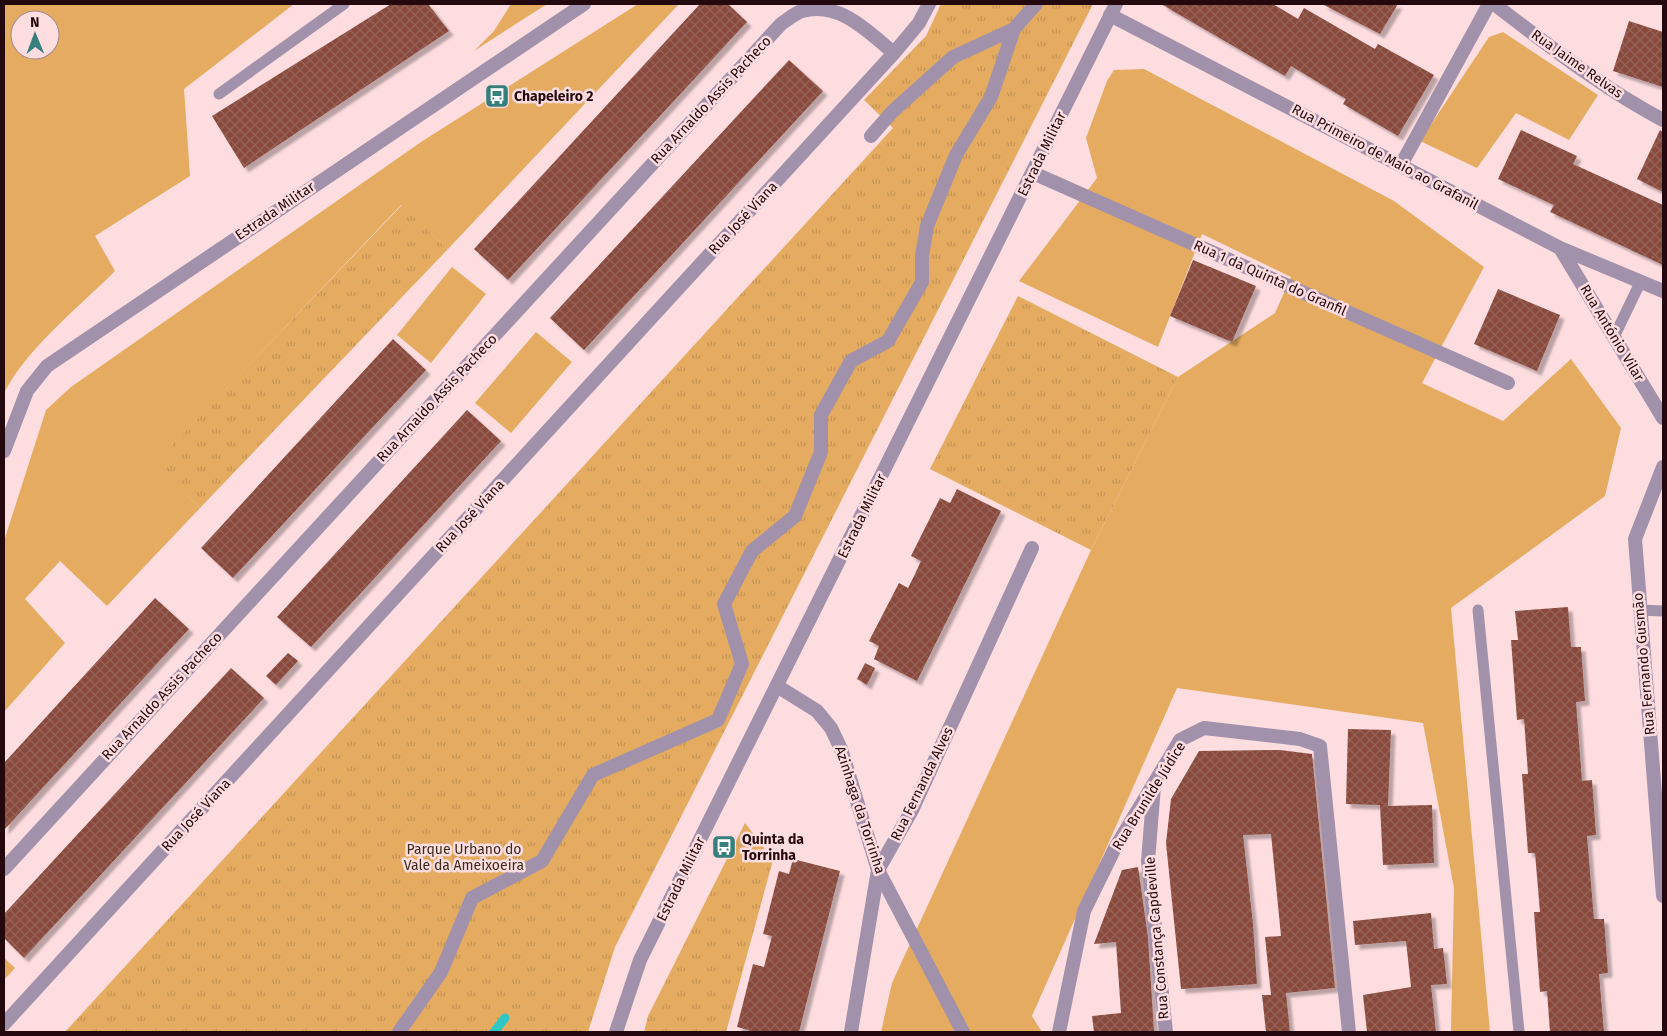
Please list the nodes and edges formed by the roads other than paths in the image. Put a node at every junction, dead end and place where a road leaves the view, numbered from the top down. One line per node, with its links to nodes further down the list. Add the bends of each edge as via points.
1 (344, 4): 10 (lane)
2 (584, 4): 21 (street, Estrada Militar, via 47,366 27,390)
3 (929, 4): 9 (street, Rua José Viana, via 919,23)
4 (1036, 4): 8 (street)
5 (1489, 4): 13 (street)
6 (1494, 4): 11 (street, Rua Jaime Relvas, via 1562,56 1636,106)
7 (1113, 9): 13 (street, Rua Primeiro de Maio ao Grafanil); 14 (street, Estrada Militar)
8 (1014, 29): 12 (street, via 953,57 892,112); 33 (street, via 992,97 956,155 927,226 922,282 888,342 851,361 821,415 821,452 795,516 752,551 724,604 742,664 718,720 594,775 542,861 472,898 440,972)
9 (894, 53): 29 (street, Rua Arnaldo Assis Pacheco, via 846,15 822,8 800,12 781,24); 32 (street, Rua José Viana)
10 (219, 94)
11 (1663, 120)
12 (871, 136)
13 (1401, 165): 15 (street, Rua Primeiro de Maio ao Grafanil)
14 (1033, 173): 19 (street, Rua 1 da Quinta do Granfil); 27 (street, Estrada Militar)
15 (1560, 248): 16 (street, Rua Primeiro de Maio ao Grafanil); 18 (street, Rua António Vilar)
16 (1641, 281): 17 (street, Rua Primeiro de Maio ao Grafanil); 18 (lane)
17 (1662, 287)
18 (1614, 337): 20 (street, Rua António Vilar)
19 (1508, 383)
20 (1663, 418)
21 (4, 451)
22 (1663, 467): 25 (street, Rua Fernando Gusmão, via 1635,540)
23 (1032, 548): 30 (street, Rua Fernanda Alves, via 912,810)
24 (1478, 610): 40 (lane)
25 (1639, 610): 26 (lane); 31 (street, Rua Fernando Gusmão)
26 (1663, 611)
27 (777, 686): 30 (street, Azinhaga da Torrinha, via 817,711 831,728 841,748); 34 (street, Estrada Militar, via 640,960)
28 (1155, 783): 37 (street, Rua Brunilde Júdice, via 1115,848 1084,911); 38 (street, Rua Constança Capdeville, via 1148,861); 39 (street, Rua Brunilde Júdice, via 1180,740 1204,728 1300,738 1320,746)
29 (4, 869)
30 (878, 870): 35 (street, Rua Fernanda Alves); 36 (street, Azinhaga da Torrinha)
31 (1663, 896)
32 (4, 1024)
33 (399, 1032)
34 (616, 1032)
35 (850, 1032)
36 (963, 1032)
37 (1059, 1032)
38 (1166, 1032)
39 (1349, 1032)
40 (1519, 1032)

